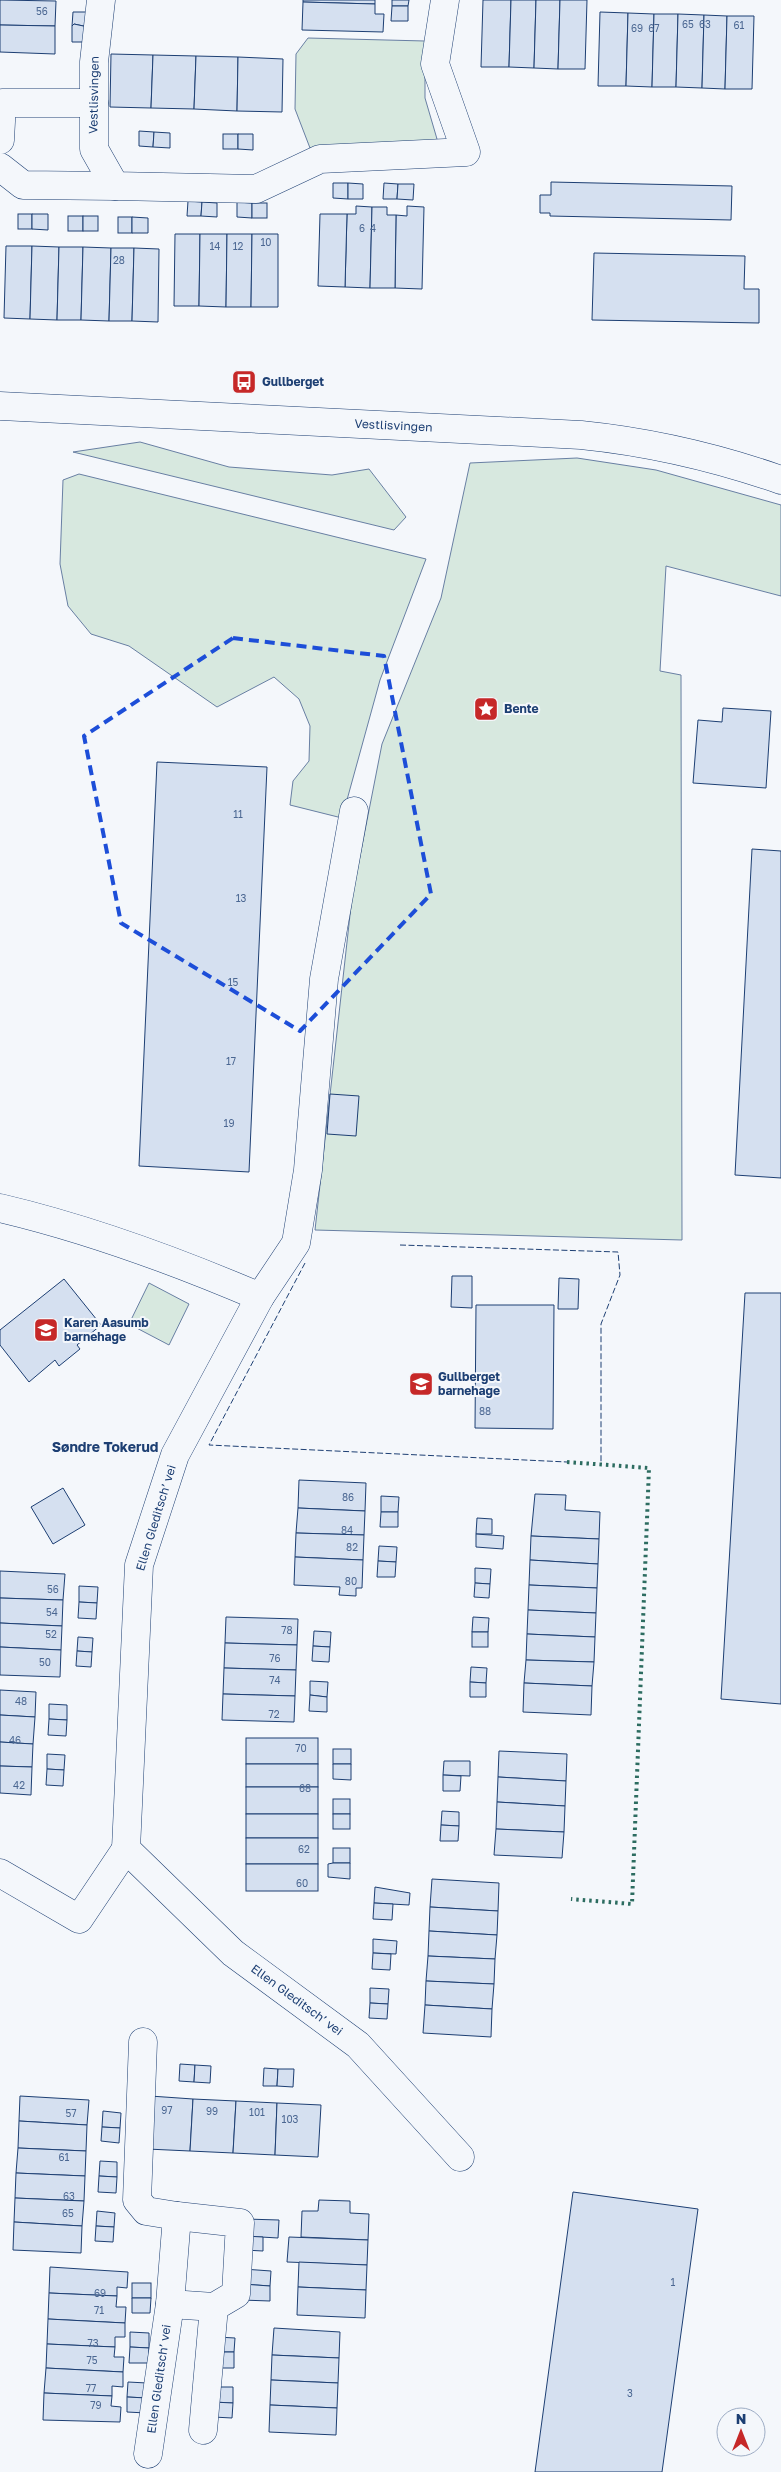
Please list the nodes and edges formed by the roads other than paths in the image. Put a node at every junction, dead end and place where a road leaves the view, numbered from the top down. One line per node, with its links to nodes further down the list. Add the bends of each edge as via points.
1 (100, 0): 3 (street, Vestlisvingen)
2 (445, 0): 6 (street, via 435,64 466,152 320,159 256,190)
3 (94, 103): 4 (street, via 2,103); 6 (street, Vestlisvingen, via 94,149)
4 (0, 140)
5 (0, 167): 6 (street, via 23,185)
6 (115, 186)
7 (0, 406): 8 (street, Vestlisvingen, via 581,435 675,449 739,465)
8 (781, 480)
9 (354, 811): 11 (street, Ellen Gleditsch’ vei, via 324,979 308,1170 296,1243)
10 (0, 1208): 11 (street, via 61,1222 209,1275)
11 (260, 1297): 12 (street, Ellen Gleditsch’ vei, via 176,1455 139,1565)
12 (126, 1849): 13 (street, via 78,1919); 15 (street, Ellen Gleditsch’ vei, via 233,1952 358,2045)
13 (0, 1873)
14 (143, 2042): 16 (street, via 137,2200 146,2212)
15 (460, 2157)
16 (177, 2216): 17 (street, Ellen Gleditsch’ vei); 18 (street, via 240,2223 236,2294)
17 (170, 2304): 18 (street); 20 (street, Ellen Gleditsch’ vei)
18 (214, 2306): 19 (street)
19 (203, 2430)
20 (148, 2454)

